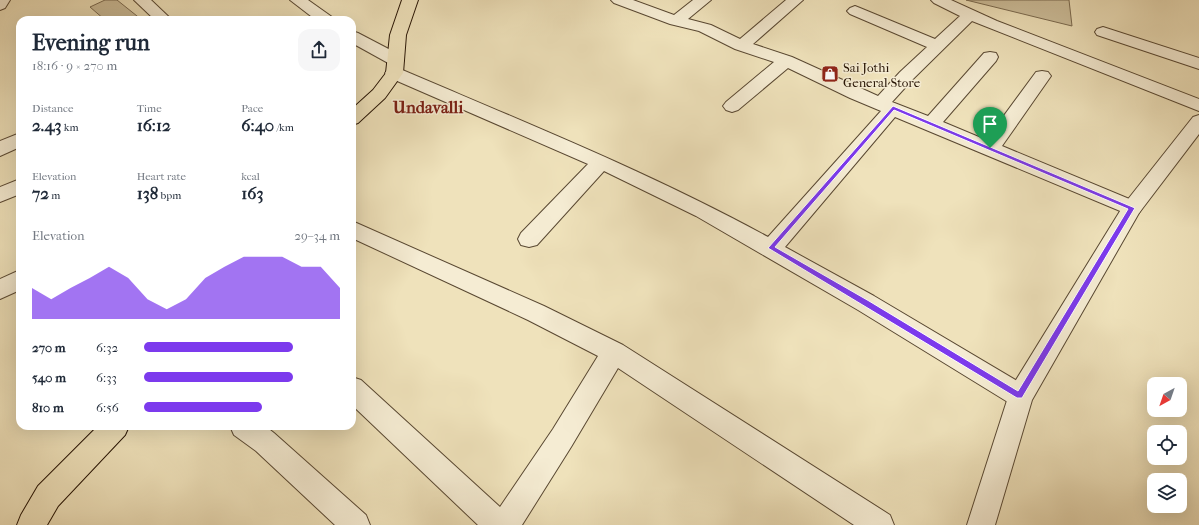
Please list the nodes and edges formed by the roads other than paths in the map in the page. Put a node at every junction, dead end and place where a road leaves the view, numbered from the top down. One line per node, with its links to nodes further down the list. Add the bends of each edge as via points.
1 (2, 0): 9 (street)
2 (142, 0): 12 (street)
3 (298, 0): 13 (street)
4 (410, 0): 22 (main road, via 398,35)
5 (703, 0): 14 (street)
6 (795, 0): 17 (street)
7 (939, 0): 11 (street)
8 (629, 2): 14 (street)
9 (0, 4)
10 (855, 11): 18 (street)
11 (970, 15): 18 (street); 24 (street)
12 (160, 16)
13 (320, 16)
14 (676, 21): 17 (street, via 705,28)
15 (1103, 32): 21 (street)
16 (356, 39): 22 (street)
17 (742, 46): 20 (street)
18 (938, 46): 26 (street, via 906,76)
19 (990, 57): 29 (street)
20 (786, 61): 25 (street); 26 (street)
21 (1199, 64)
22 (395, 67): 27 (main road, via 379,94); 33 (street)
23 (1042, 76): 31 (street)
24 (1199, 105)
25 (732, 106)
26 (887, 106): 29 (street); 39 (street)
27 (356, 115)
28 (1199, 121): 36 (street)
29 (931, 124): 31 (street)
30 (16, 141): 32 (street)
31 (990, 148): 36 (street)
32 (0, 149)
33 (601, 162): 38 (street); 39 (street)
34 (16, 188): 35 (street)
35 (0, 195)
36 (1132, 208): 44 (street)
37 (356, 231): 42 (street, via 536,313)
38 (529, 239)
39 (771, 248): 44 (street)
40 (16, 281): 41 (street)
41 (0, 290)
42 (614, 352): 50 (street); 51 (street)
43 (356, 392): 49 (street)
44 (1020, 396): 52 (street)
45 (112, 430): 47 (main road, via 48,496)
46 (248, 430): 48 (street)
47 (31, 525)
48 (356, 525)
49 (499, 525)
50 (505, 525)
51 (880, 525)
52 (981, 525)

